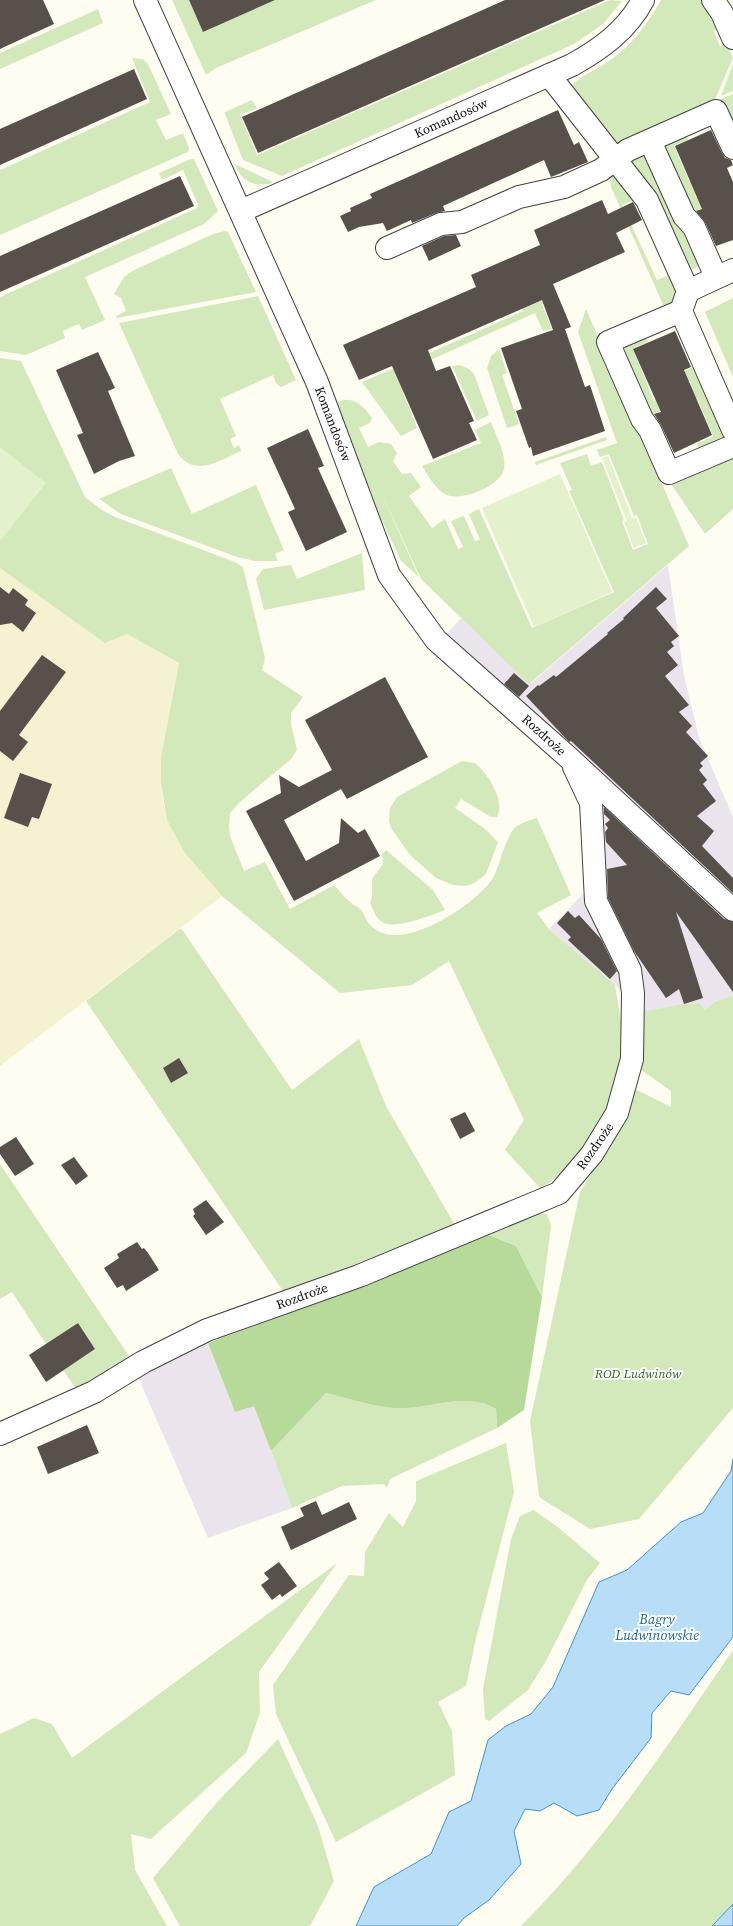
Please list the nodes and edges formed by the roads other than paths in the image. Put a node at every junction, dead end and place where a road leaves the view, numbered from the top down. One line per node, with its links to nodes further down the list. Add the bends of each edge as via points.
1 (145, 0): 9 (street, Komandosów)
2 (643, 0): 5 (street, Komandosów, via 609,42 585,58)
3 (713, 0): 4 (street)
4 (733, 38)
5 (549, 75): 8 (street); 9 (street, Komandosów)
6 (650, 140): 7 (street, via 716,111); 8 (street); 11 (street, via 684,216)
7 (733, 148)
8 (614, 160): 10 (street, via 590,176 564,187 519,197 462,222 441,224); 12 (street, via 649,203)
9 (241, 211): 16 (street, Komandosów, via 317,382)
10 (387, 248)
11 (725, 273): 12 (street)
12 (688, 290): 13 (street)
13 (681, 311): 14 (street); 15 (street, via 608,342 669,473)
14 (733, 430)
15 (733, 446)
16 (389, 575): 17 (street, Rozdroże, via 436,640)
17 (569, 758): 18 (street); 19 (street, Rozdroże, via 591,803 596,901 630,970 633,993 632,1059 617,1113 592,1154 559,1193 359,1276 207,1330 143,1362 94,1392)
18 (733, 910)
19 (0, 1434)

